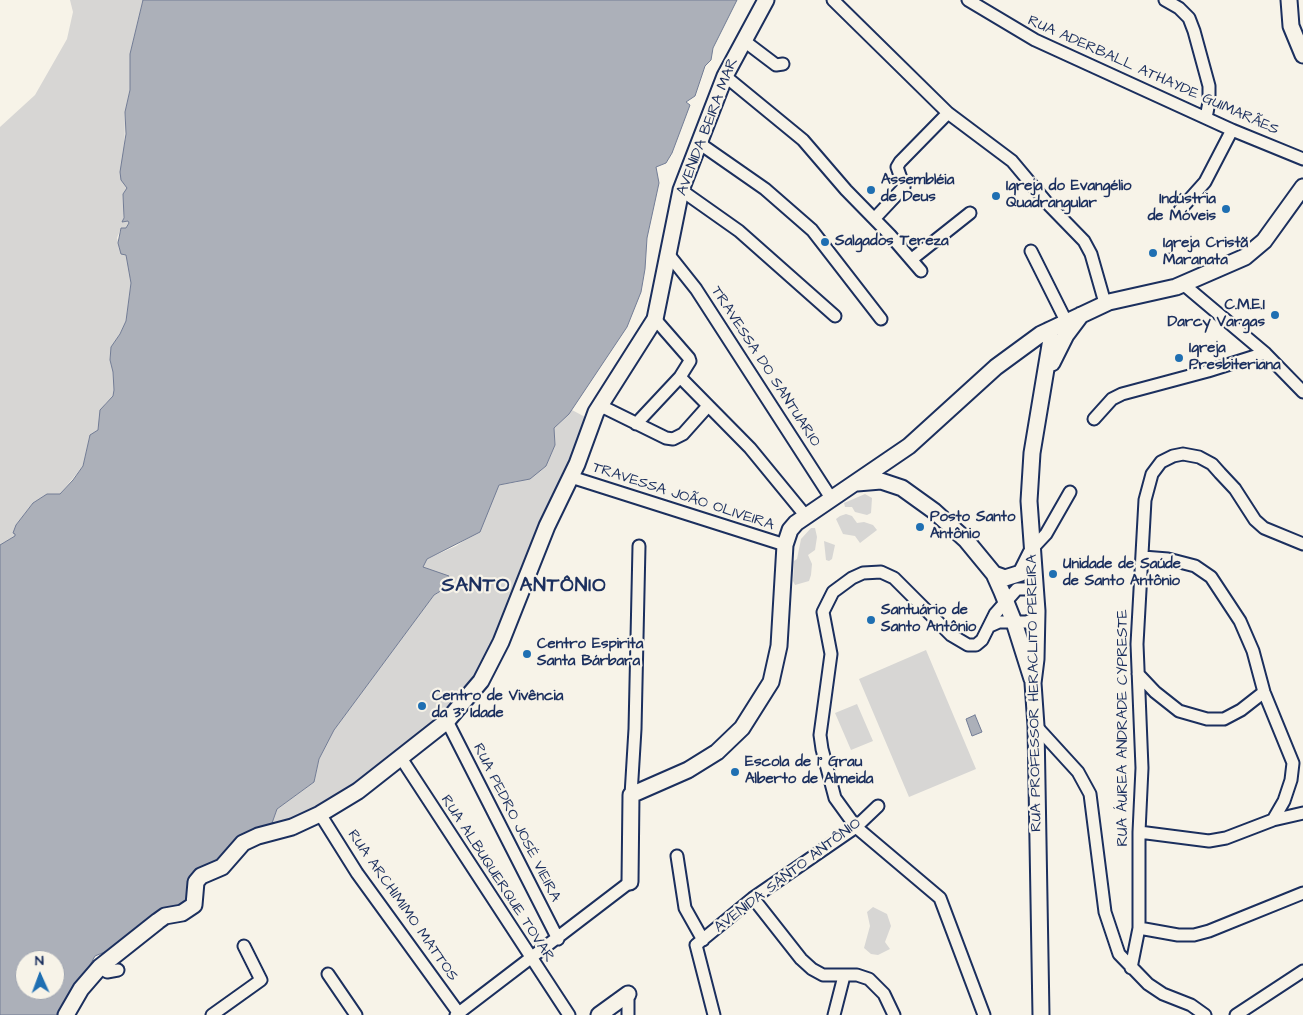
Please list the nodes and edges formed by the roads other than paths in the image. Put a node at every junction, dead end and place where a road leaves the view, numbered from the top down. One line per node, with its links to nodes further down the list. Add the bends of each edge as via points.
1 (766, 0): 6 (street, AVENIDA BEIRA MAR)
2 (833, 0): 10 (street)
3 (968, 0): 11 (street, RUA ADERBALL ATHAYDE GUIMARÃES, via 1035,40)
4 (1165, 0): 11 (street, via 1189,18 1194,31 1209,86)
5 (1289, 0): 7 (street, via 1290,26)
6 (743, 40): 8 (street, via 776,65); 9 (street, AVENIDA BEIRA MAR)
7 (1303, 55)
8 (783, 64)
9 (725, 76): 13 (street, AVENIDA BEIRA MAR); 19 (street, via 790,128)
10 (948, 113): 19 (street, via 900,162 897,168 904,187); 25 (street, via 1012,161 1084,242 1091,254)
11 (1206, 118): 12 (street, RUA ADERBALL ATHAYDE GUIMARÃES)
12 (1232, 130): 14 (street, RUA ADERBALL ATHAYDE GUIMARÃES); 17 (street, via 1205,182)
13 (699, 143): 16 (street, AVENIDA BEIRA MAR); 29 (street, via 765,189 812,230)
14 (1303, 159)
15 (1303, 187): 24 (street, via 1264,242 1244,257)
16 (681, 190): 21 (street, AVENIDA BEIRA MAR); 27 (street, via 739,231)
17 (1180, 210)
18 (970, 213): 22 (street)
19 (875, 218): 22 (street)
20 (1031, 251): 30 (street)
21 (668, 255): 28 (street, AVENIDA BEIRA MAR); 45 (street, TRAVESSA DO SANTUARIO, via 707,305)
22 (912, 260): 23 (street)
23 (921, 271)
24 (1183, 284): 25 (street); 32 (street)
25 (1105, 303): 26 (street)
26 (1081, 315): 30 (street); 33 (street, via 1066,335)
27 (835, 316)
28 (655, 319): 34 (street, via 689,358 688,367); 36 (street)
29 (881, 319)
30 (1066, 320): 31 (street)
31 (1049, 330): 33 (street); 40 (street, via 1026,343 996,367)
32 (1265, 353): 35 (street); 38 (street, via 1208,372 1122,394 1112,399)
33 (1047, 373): 50 (street, RUA PROFESSOR HERACLITO PEREIRA, via 1032,453 1029,500)
34 (680, 377): 37 (street); 39 (street)
35 (1303, 392)
36 (600, 405): 39 (street); 41 (street)
37 (708, 406): 39 (street, via 679,438 666,438); 46 (street, via 750,448)
38 (1094, 419)
39 (636, 424)
40 (909, 446): 42 (street); 43 (street, via 896,467)
41 (570, 477): 48 (street, TRAVESSA JOÃO OLIVEIRA); 61 (street, via 490,666 471,694)
42 (856, 483): 43 (street, via 881,481); 45 (street)
43 (902, 488): 52 (street, via 960,534)
44 (1070, 492): 50 (street, via 1046,534)
45 (831, 498): 46 (street)
46 (805, 514): 48 (street, via 790,530)
47 (1303, 544): 51 (street, RUA ÁUREA ANDRADE CYPRESTE, via 1264,528 1212,464 1183,454 1161,462 1152,474 1145,500)
48 (786, 545): 64 (street, via 778,657 761,701 742,728 717,752 688,770)
49 (639, 546): 64 (street)
50 (1032, 549): 52 (street, via 1021,573 1005,578); 53 (street, RUA PROFESSOR HERACLITO PEREIRA)
51 (1143, 557): 58 (street, RUA ÁUREA ANDRADE CYPRESTE); 60 (street, via 1185,562 1211,577 1240,621 1253,651)
52 (994, 574): 54 (street)
53 (1035, 594): 54 (street, via 1028,588 1017,589); 55 (street, RUA PROFESSOR HERACLITO PEREIRA)
54 (1006, 601): 56 (street); 57 (street)
55 (1036, 619): 56 (street); 59 (street, RUA PROFESSOR HERACLITO PEREIRA)
56 (1014, 622): 57 (street); 59 (street)
57 (990, 626): 69 (street, via 982,640 976,645 968,645 940,625 894,578 881,572 852,578 833,592 822,612 831,654 821,722 822,749 834,798)
58 (1138, 674): 60 (street, via 1179,711 1207,719 1224,719); 70 (street, RUA ÁUREA ANDRADE CYPRESTE, via 1142,768)
59 (1033, 683): 62 (street, RUA PROFESSOR HERACLITO PEREIRA)
60 (1264, 692): 68 (street, via 1294,763 1284,801)
61 (446, 721): 63 (street); 76 (street, RUA PEDRO JOSÉ VIEIRA)
62 (1036, 726): 81 (street, via 1078,772 1090,794 1105,912 1119,954); 98 (street, RUA PROFESSOR HERACLITO PEREIRA)
63 (401, 758): 67 (street); 79 (street, RUA ALBUQUERQUE TOVAR)
64 (631, 795): 72 (street)
65 (878, 806): 69 (street, AVENIDA SANTO ANTÔNIO)
66 (1303, 813): 68 (street)
67 (320, 814): 80 (street, via 243,843 222,867 198,879 196,899 190,909 158,921); 87 (street, RUA ARCHIMIMO MATTOS, via 357,873)
68 (1273, 820): 70 (street, via 1209,841)
69 (856, 827): 74 (street, AVENIDA SANTO ANTÔNIO); 97 (street, via 940,898)
70 (1139, 832): 75 (street, RUA ÁUREA ANDRADE CYPRESTE)
71 (677, 856): 77 (street, via 685,908)
72 (630, 882): 76 (street)
73 (1303, 893): 75 (street, via 1194,935)
74 (753, 898): 77 (street, AVENIDA SANTO ANTÔNIO); 85 (street, via 812,969 822,975)
75 (1139, 928): 81 (street, RUA ÁUREA ANDRADE CYPRESTE)
76 (558, 939): 79 (street)
77 (700, 943): 94 (street)
78 (244, 946): 89 (street, via 261,980)
79 (531, 960): 87 (street); 91 (street, RUA ALBUQUERQUE TOVAR)
80 (100, 967): 82 (street, via 107,972); 88 (street, via 81,989)
81 (1130, 968): 99 (street, via 1163,994 1191,1005)
82 (118, 970)
83 (1303, 971): 100 (street)
84 (328, 974): 90 (street)
85 (844, 976): 95 (street); 96 (street, via 857,975 869,979 884,994)
86 (628, 994): 92 (street); 93 (street)
87 (458, 1014)
88 (66, 1015)
89 (212, 1015)
90 (356, 1015)
91 (568, 1015)
92 (599, 1015)
93 (628, 1015)
94 (714, 1015)
95 (834, 1015)
96 (894, 1015)
97 (984, 1015)
98 (1041, 1015)
99 (1205, 1015)
100 (1236, 1015)

